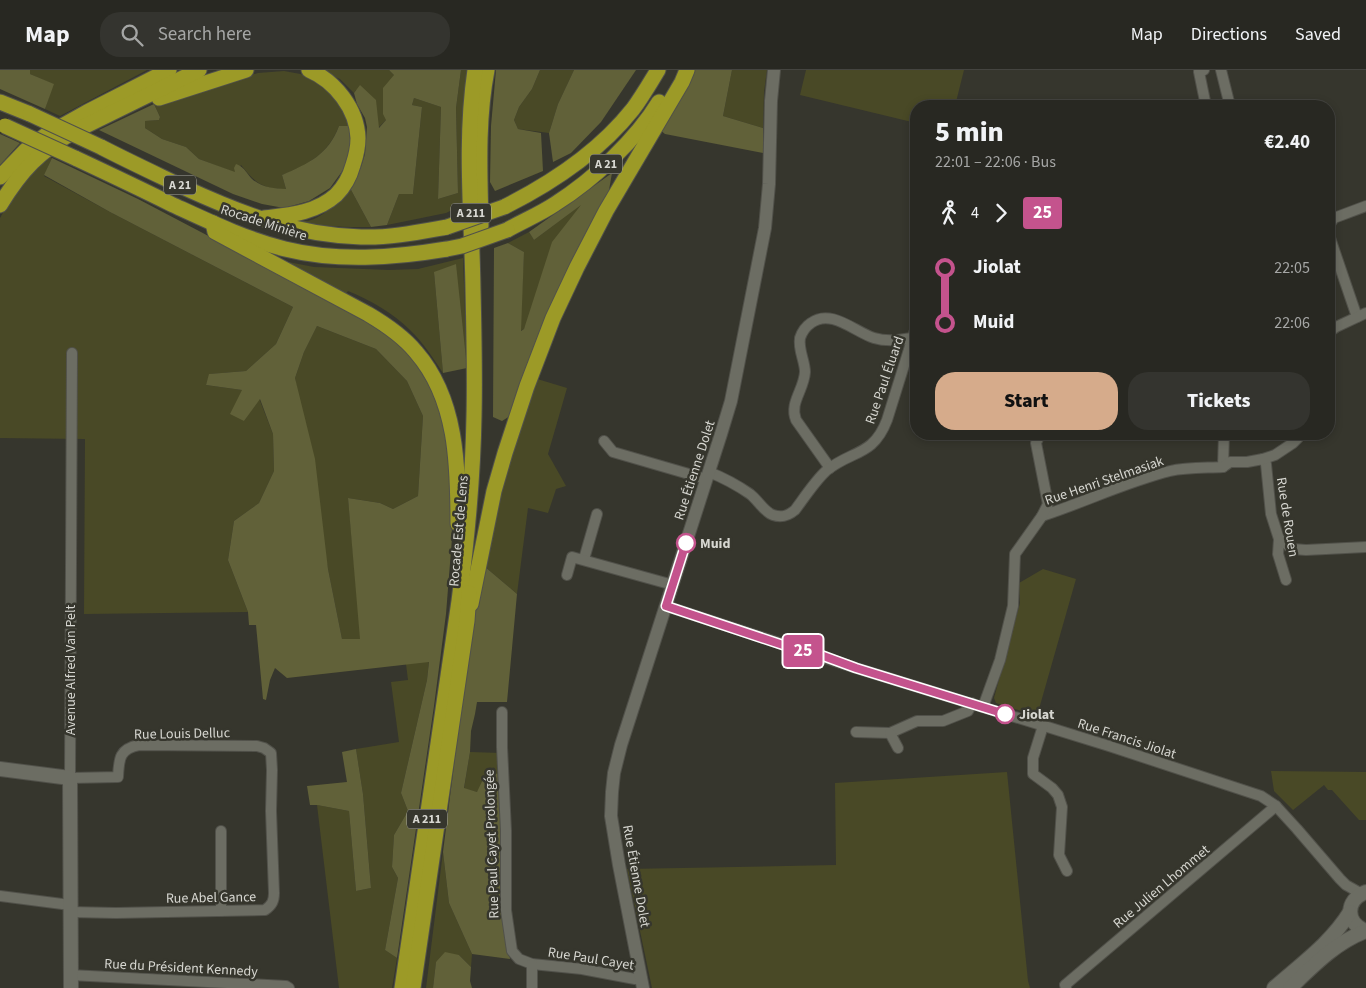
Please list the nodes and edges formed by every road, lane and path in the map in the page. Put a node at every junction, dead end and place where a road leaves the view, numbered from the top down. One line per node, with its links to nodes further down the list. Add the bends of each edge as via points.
1 (169, 70): 19 (highway, via 46,135 26,150)
2 (199, 70): 16 (highway)
3 (246, 70): 16 (highway)
4 (308, 70): 23 (highway, via 327,81 349,106 356,122 356,154 345,183 325,203 301,213)
5 (647, 70): 18 (highway)
6 (658, 70): 18 (highway, Rocade Minière / A 21)
7 (679, 70): 24 (highway, Rocade Minière / A 21, bridge, via 638,132 594,176 554,205 507,230 462,246 397,257 314,254 285,249)
8 (687, 70): 48 (highway, via 606,211 553,318 504,453)
9 (774, 70): 38 (street, Rue Étienne Dolet, via 765,228 731,401)
10 (1221, 70): 14 (street)
11 (1197, 71): 13 (street)
12 (481, 72): 48 (highway, Rocade Est de Lens / A 211, via 481,451); 49 (highway, Rocade Est de Lens / A 211, via 472,98 469,169 474,416 466,542)
13 (1204, 100)
14 (1228, 100)
15 (0, 102): 23 (highway, Rocade Minière / A 21, bridge)
16 (96, 120): 20 (highway, via 36,158)
17 (2, 125): 24 (highway, Rocade Minière / A 21, bridge)
18 (617, 128): 23 (highway, Rocade Minière / A 21, bridge, via 550,182 504,207 447,227 362,237 326,234)
19 (0, 178)
20 (0, 205)
21 (1366, 206): 22 (street)
22 (1335, 218)
23 (260, 219)
24 (213, 223): 49 (highway, via 215,232 383,323 416,351 427,365 448,413 458,481)
25 (1335, 250): 26 (street)
26 (1362, 315): 27 (street)
27 (1335, 329)
28 (910, 338): 37 (street, via 874,338 831,318 817,319 802,333 800,347 804,375 794,404 794,416)
29 (910, 344): 37 (street, Rue Paul Éluard, via 880,434 867,448)
30 (72, 353): 59 (street, Avenue Alfred Van Pelt)
31 (1037, 440): 40 (street, via 1048,504)
32 (1224, 440): 36 (street)
33 (1296, 440): 35 (street)
34 (604, 441): 38 (street, via 613,452)
35 (1263, 459): 36 (street, Rue Henri Stelmasiak, via 1230,462); 41 (street, Rue de Rouen)
36 (1223, 467): 40 (street, Rue Henri Stelmasiak, via 1171,471)
37 (830, 468): 38 (street, Rue Paul Éluard, via 795,510 780,517 770,514 727,480)
38 (708, 476): 46 (street, Rue Étienne Dolet)
39 (597, 514): 43 (street)
40 (1042, 516): 51 (street, via 1016,554 1013,606 1000,660)
41 (1278, 539): 42 (street, via 1293,549); 45 (street, Rue de Rouen, via 1278,554)
42 (1366, 547)
43 (584, 559): 44 (street, via 572,557); 46 (street)
44 (567, 575)
45 (1286, 580)
46 (673, 585): 47 (street, Rue Étienne Dolet)
47 (666, 606): 50 (street, Rue Francis Jiolat); 70 (street, Rue Étienne Dolet, via 621,745 612,792 617,856)
48 (467, 620): 73 (highway, Rocade Est de Lens / A 211)
49 (451, 651): 72 (highway, Rocade Est de Lens / A 211)
50 (972, 703): 51 (street, Rue Francis Jiolat); 55 (street, via 968,711 943,721 918,721)
51 (983, 707): 53 (street, Rue Francis Jiolat)
52 (502, 712): 68 (street, Rue Paul Cayet Prolongée, via 507,924 512,951 519,959)
53 (1043, 726): 60 (street, Rue Francis Jiolat, via 1260,796); 62 (street, via 1033,758 1033,774 1058,795 1062,807 1059,855)
54 (856, 732): 55 (street)
55 (890, 733): 57 (street)
56 (257, 746): 59 (street, Rue Louis Delluc, via 139,745 129,747 121,754 118,777); 66 (street, Rue Abel Gance, via 271,753 274,902 265,910)
57 (898, 748)
58 (0, 769): 59 (main road)
59 (70, 778): 65 (main road, Avenue Alfred Van Pelt)
60 (1276, 806): 64 (street, Rue Francis Jiolat); 75 (street, Rue Julien Lhommet, via 1065,985)
61 (221, 831): 66 (street)
62 (1067, 871)
63 (0, 896): 65 (street, Rue Abel Gance)
64 (1358, 900): 67 (main road, via 1351,917); 76 (main road, via 1343,924)
65 (70, 908): 66 (street, Rue Abel Gance, via 116,913); 69 (main road, Avenue Alfred Van Pelt)
66 (221, 910)
67 (1366, 931): 77 (main road, via 1338,945)
68 (532, 964): 70 (street, Rue Paul Cayet, via 582,969); 74 (street, Rue Paul Cayet)
69 (70, 981): 71 (street, Rue du Président Kennedy)
70 (642, 984)
71 (289, 988)
72 (402, 988)
73 (413, 988)
74 (532, 988)
75 (1066, 988)
76 (1274, 988)
77 (1290, 988)

